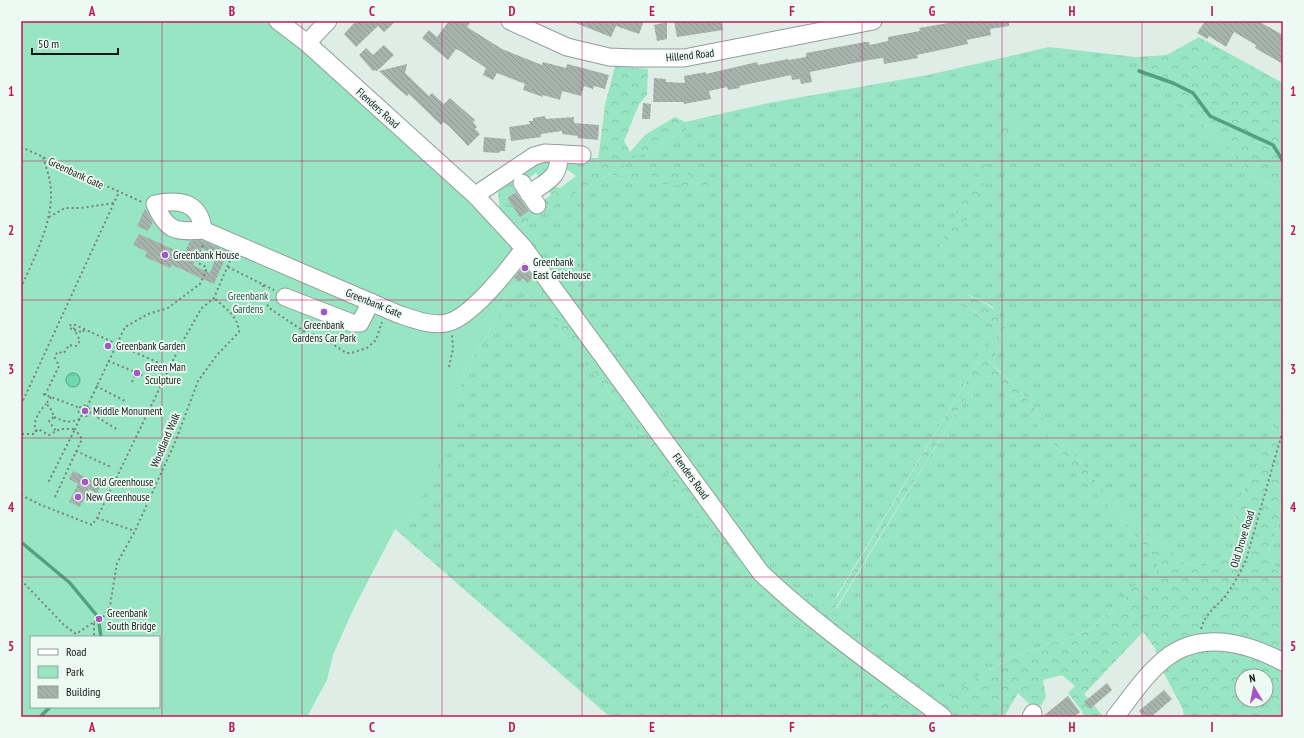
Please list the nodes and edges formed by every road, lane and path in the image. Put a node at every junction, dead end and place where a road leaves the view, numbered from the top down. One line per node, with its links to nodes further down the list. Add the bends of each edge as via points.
1 (278, 21): 5 (street, Flenders Road)
2 (328, 21): 5 (street)
3 (510, 21): 4 (street, Hillend Road, via 567,47 609,57 634,58 684,58)
4 (873, 21)
5 (307, 43): 12 (street, Flenders Road)
6 (21, 147): 9 (path, Greenbank Gate)
7 (560, 154): 8 (street); 11 (street, via 558,171); 12 (street, via 545,153 527,159)
8 (582, 155)
9 (42, 157): 10 (path, Greenbank Gate); 15 (path, via 51,184)
10 (119, 192): 13 (path); 14 (path, Greenbank Gate, via 140,202)
11 (529, 194)
12 (476, 197): 18 (street, Flenders Road)
13 (114, 203): 15 (path, via 64,208); 40 (path)
14 (155, 204): 16 (street, Greenbank Gate, via 165,224 176,231); 16 (street, via 172,200 192,207 199,214)
15 (49, 217): 20 (path)
16 (206, 231): 17 (street, Greenbank Gate); 28 (path, via 197,260 206,267 200,284 168,308 148,314 125,327)
17 (236, 245): 19 (path); 23 (street, Greenbank Gate)
18 (524, 248): 24 (street, Greenbank Gate, via 479,302); 64 (street, Flenders Road, via 761,573 779,590)
19 (228, 266): 21 (path); 22 (path)
20 (21, 288)
21 (285, 297): 23 (street, via 352,323 360,323)
22 (214, 298): 35 (path, via 201,309); 58 (path, Woodland Walk, via 235,317 239,332 217,355 198,381 176,440)
23 (371, 302): 24 (street, Greenbank Gate, via 428,323)
24 (452, 321): 32 (path, via 453,349)
25 (76, 326): 26 (path); 27 (path); 27 (path, via 69,326)
26 (84, 330): 27 (path, via 82,333); 28 (path)
27 (75, 331): 37 (path, via 80,341 76,346 69,345 64,353 57,352 55,358 59,366 44,394)
28 (116, 345): 29 (path); 30 (path)
29 (108, 361): 33 (path); 36 (path)
30 (161, 364)
31 (139, 367): 33 (path)
32 (449, 367)
33 (136, 373): 34 (path); 35 (path)
34 (132, 382)
35 (162, 383): 57 (path)
36 (96, 386): 38 (path); 41 (path)
37 (51, 397): 39 (path); 42 (path)
38 (125, 401)
39 (46, 404): 44 (path); 50 (path, via 33,426)
40 (21, 405)
41 (87, 407): 42 (path); 43 (path)
42 (80, 408): 45 (path)
43 (89, 412): 45 (path, via 87,416); 47 (path)
44 (54, 417): 45 (path, via 63,422); 49 (path, via 49,421)
45 (80, 417): 46 (path)
46 (75, 429): 49 (path); 52 (path, via 82,439); 54 (path)
47 (118, 430)
48 (1283, 430): 62 (path, Old Drove Road, via 1246,560 1240,574 1204,621 1201,632)
49 (56, 431): 50 (path, via 49,435 38,429)
50 (36, 432): 51 (path)
51 (22, 434)
52 (76, 451): 53 (path); 56 (path)
53 (111, 467)
54 (48, 483)
55 (21, 495): 57 (path, via 92,525)
56 (55, 497)
57 (97, 518): 58 (path)
58 (135, 531): 60 (path, Woodland Walk, via 117,563 110,606 104,616)
59 (21, 580): 60 (path, Woodland Walk, via 76,634)
60 (94, 622): 61 (path)
61 (94, 636)
62 (1203, 643): 63 (street, via 1233,642 1255,648); 65 (street, via 1174,653 1158,664)
63 (1283, 662)
64 (943, 717)
65 (1115, 717)

